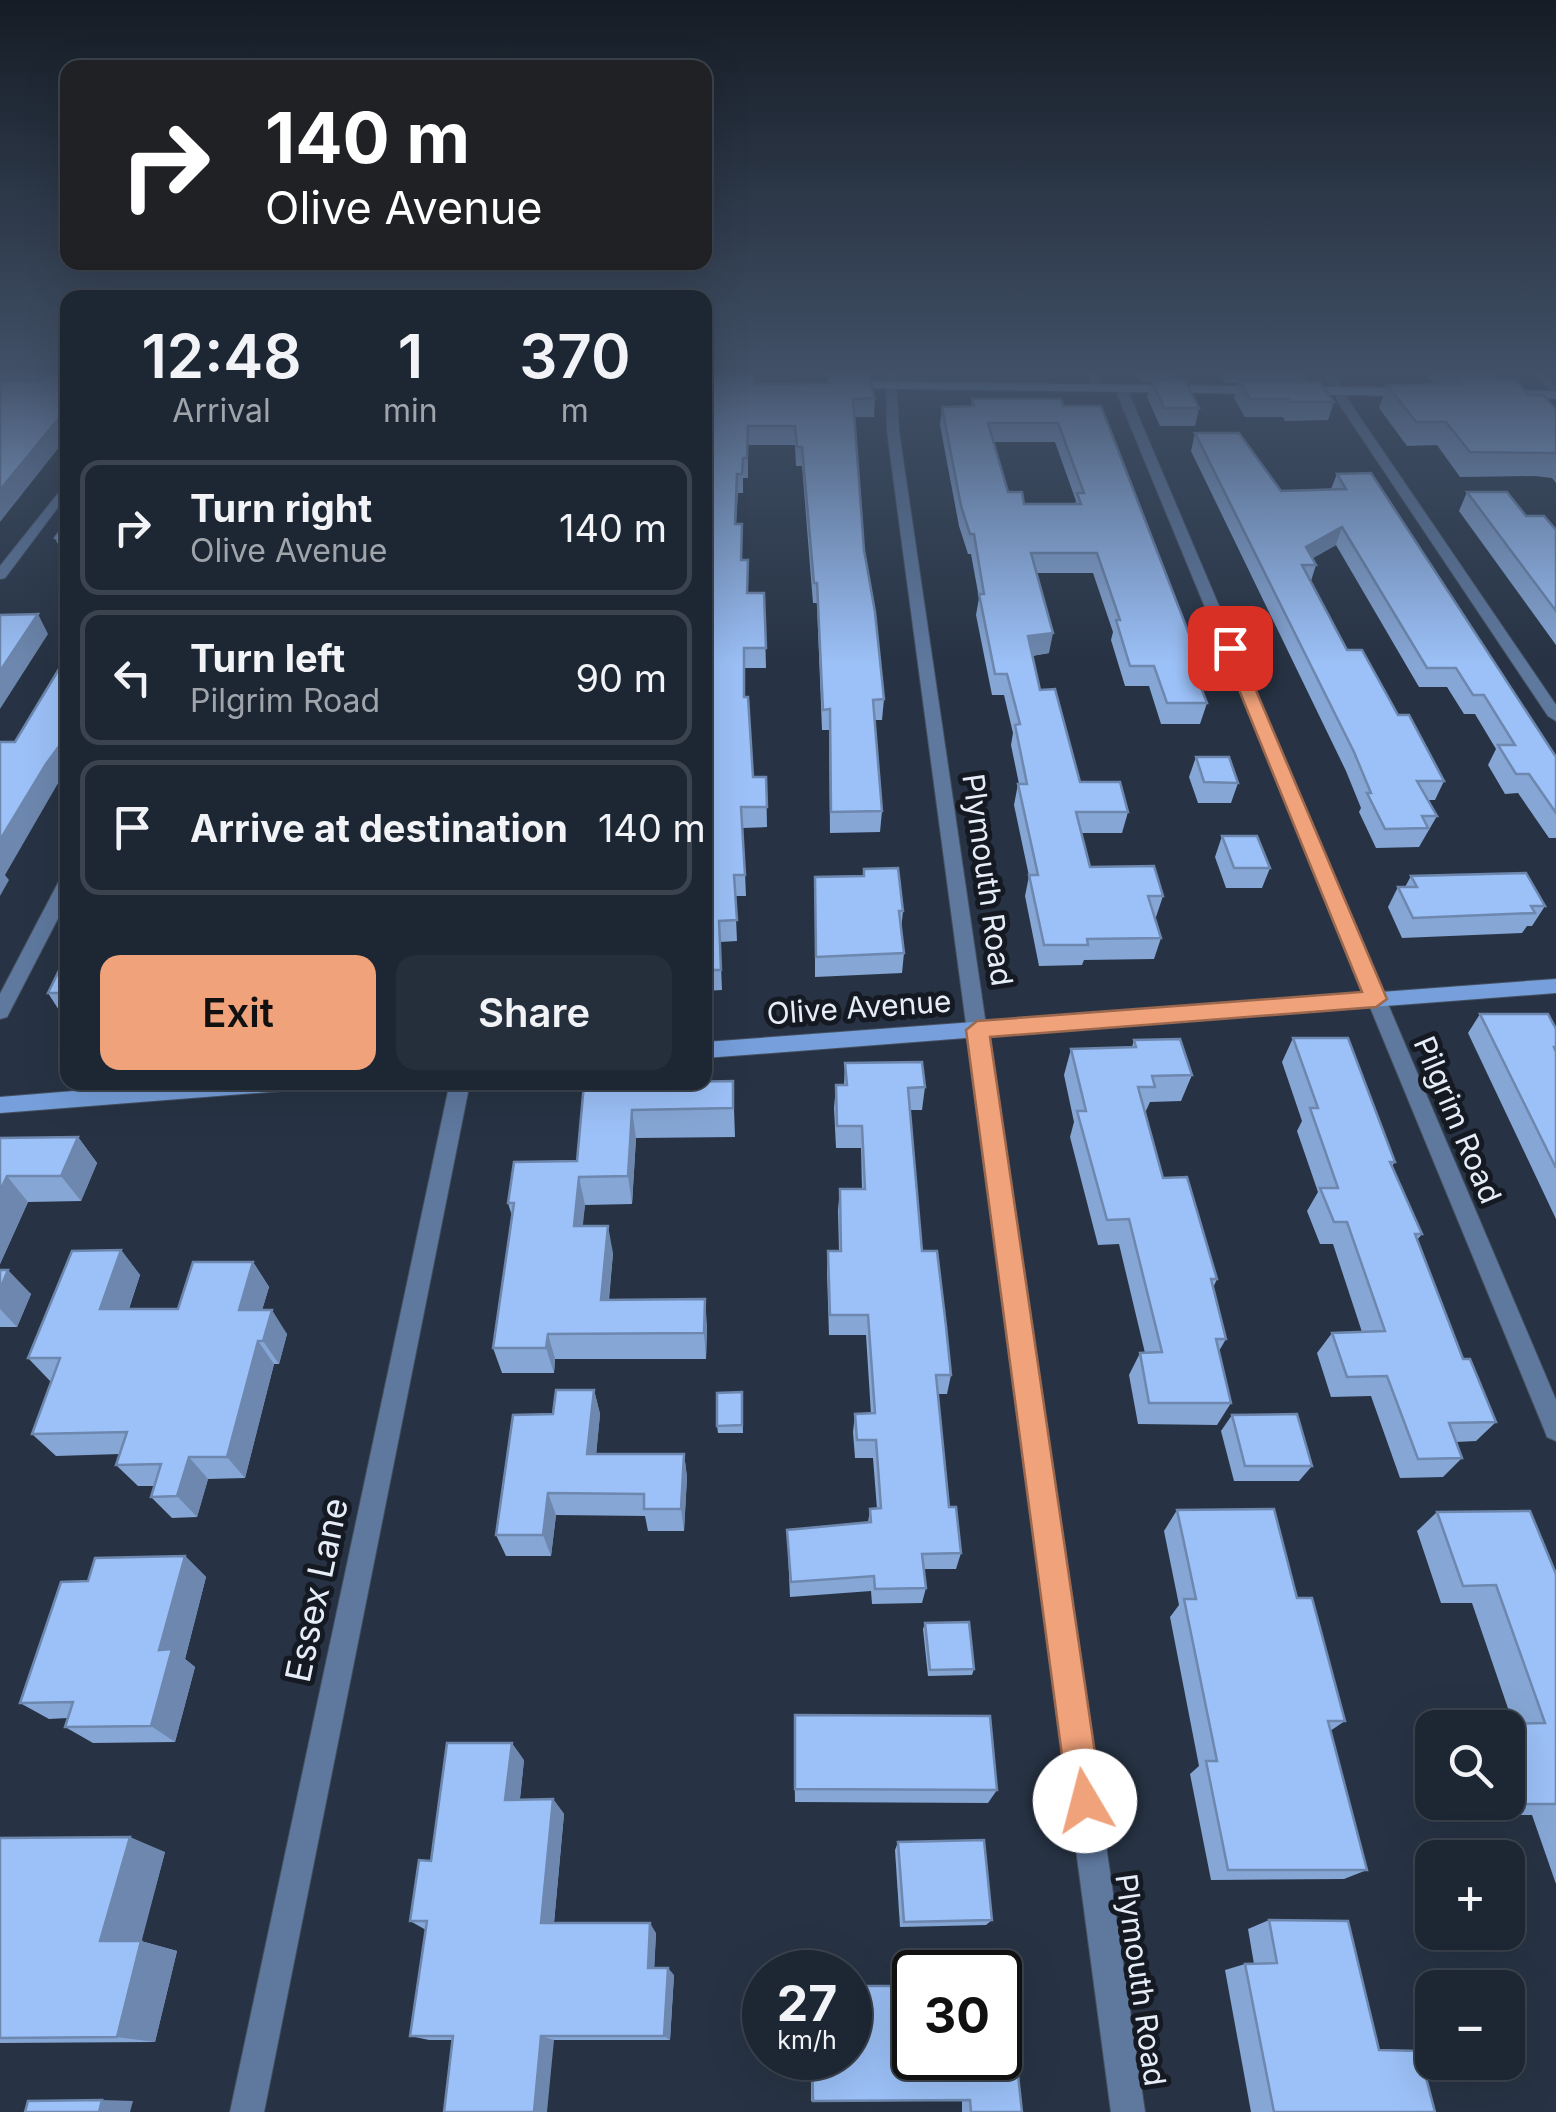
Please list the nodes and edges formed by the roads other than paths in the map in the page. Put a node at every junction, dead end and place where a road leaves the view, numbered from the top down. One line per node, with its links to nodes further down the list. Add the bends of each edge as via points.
1 (898, 469): 11 (street, Plymouth Road)
2 (1155, 469): 9 (street, Pilgrim Road)
3 (1390, 469): 6 (street)
4 (60, 495): 5 (street)
5 (0, 575)
6 (1556, 716)
7 (60, 896): 10 (street)
8 (1556, 986): 9 (street, Olive Avenue)
9 (1376, 999): 11 (street, Olive Avenue); 16 (street, Pilgrim Road)
10 (0, 1012)
11 (977, 1030): 12 (street, Olive Avenue); 18 (street, Plymouth Road)
12 (712, 1049)
13 (196, 1090): 15 (street)
14 (458, 1090): 17 (street, Essex Lane)
15 (0, 1106)
16 (1556, 1429)
17 (247, 2112)
18 (1128, 2112)

